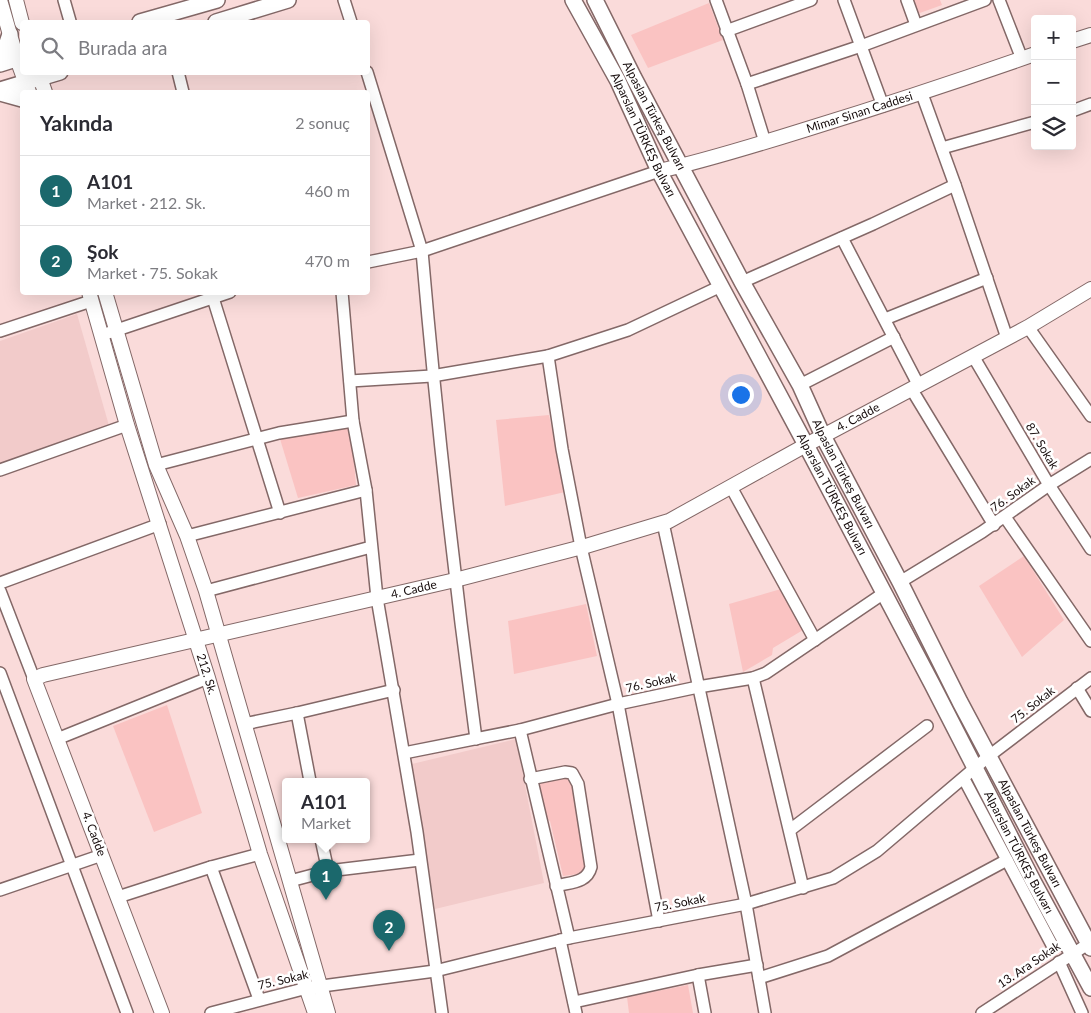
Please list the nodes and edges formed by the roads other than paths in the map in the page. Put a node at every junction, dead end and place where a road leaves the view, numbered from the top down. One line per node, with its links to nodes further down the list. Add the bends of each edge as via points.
1 (0, 0): 27 (street)
2 (16, 0): 20 (street)
3 (64, 0): 21 (street)
4 (217, 0): 17 (main road)
5 (288, 0): 23 (main road)
6 (344, 0): 24 (street)
7 (573, 0): 51 (main road, Alparslan TÜRKEŞ Bulvarı, via 618,80)
8 (595, 0): 50 (main road, Alpaslan Türkeş Bulvarı)
9 (716, 0): 26 (street)
10 (773, 0): 19 (street)
11 (811, 0): 19 (street)
12 (844, 0): 30 (street)
13 (906, 0): 25 (street)
14 (948, 0): 18 (street)
15 (985, 0): 18 (street)
16 (999, 0): 31 (street)
17 (179, 5): 22 (main road)
18 (952, 11): 25 (street)
19 (777, 12): 26 (street)
20 (21, 20)
21 (70, 20)
22 (145, 20)
23 (223, 20)
24 (350, 20)
25 (916, 25): 30 (street)
26 (726, 31): 39 (street)
27 (10, 34): 32 (main road); 33 (street)
28 (1091, 35): 29 (street)
29 (1076, 40)
30 (861, 46): 39 (street); 45 (street)
31 (1028, 56): 42 (street, Mimar Sinan Caddesi)
32 (0, 57)
33 (20, 58): 34 (main road)
34 (0, 64)
35 (54, 75): 38 (main road)
36 (179, 75): 40 (street)
37 (368, 75): 54 (street)
38 (36, 84): 41 (main road)
39 (746, 84): 48 (street)
40 (182, 90)
41 (0, 92): 43 (main road)
42 (922, 94): 45 (street, Mimar Sinan Caddesi); 49 (street)
43 (20, 98)
44 (1091, 104): 46 (street)
45 (883, 106): 48 (street, Mimar Sinan Caddesi)
46 (1076, 110)
47 (1031, 123): 49 (street)
48 (765, 142): 50 (street, Mimar Sinan Caddesi)
49 (942, 148): 52 (street)
50 (681, 166): 51 (street, Mimar Sinan Caddesi); 57 (main road, Alpaslan Türkeş Bulvarı)
51 (658, 171): 54 (street); 58 (main road, Alparslan TÜRKEŞ Bulvarı)
52 (956, 185): 53 (street); 56 (street)
53 (842, 238): 57 (street); 65 (street)
54 (422, 251): 55 (street); 74 (street)
55 (370, 262)
56 (987, 278): 65 (street); 71 (street)
57 (742, 282): 76 (main road, Alpaslan Türkeş Bulvarı)
58 (721, 286): 72 (street, via 628,330); 83 (main road, Alparslan TÜRKEŞ Bulvarı)
59 (1091, 289): 66 (street, 4. Cadde)
60 (106, 295): 67 (street)
61 (222, 295): 64 (street)
62 (342, 295): 75 (street)
63 (90, 297): 68 (street); 69 (street, 212. Sk.)
64 (213, 298): 67 (street); 82 (street)
65 (885, 319): 70 (street)
66 (1028, 327): 71 (street, 4. Cadde); 78 (street)
67 (116, 330): 69 (street); 85 (street)
68 (0, 331)
69 (102, 335): 80 (street, 212. Sk.)
70 (894, 337): 76 (street); 77 (street)
71 (1007, 338): 73 (street, 4. Cadde)
72 (548, 356): 74 (street); 97 (street)
73 (973, 356): 77 (street, 4. Cadde); 87 (street, 87. Sokak)
74 (432, 376): 75 (street); 99 (street)
75 (350, 381): 79 (street)
76 (800, 385): 81 (main road, Alpaslan Türkeş Bulvarı)
77 (915, 388): 81 (street, 4. Cadde); 94 (street)
78 (1091, 416)
79 (353, 420): 82 (street); 89 (street)
80 (127, 424): 86 (street); 93 (street, 212. Sk.)
81 (824, 436): 83 (street, 4. Cadde); 100 (main road, Alpaslan Türkeş Bulvarı)
82 (257, 439): 85 (street); 90 (street)
83 (806, 445): 88 (street, 4. Cadde); 104 (main road, Alparslan TÜRKEŞ Bulvarı)
84 (1091, 459): 87 (street, 76. Sokak)
85 (156, 465): 95 (street)
86 (0, 470)
87 (1049, 485): 91 (street, 76. Sokak); 98 (street, 87. Sokak)
88 (731, 487): 92 (street, 4. Cadde); 108 (street)
89 (366, 490): 90 (street); 96 (street)
90 (280, 512): 95 (street)
91 (1005, 517): 94 (street, 76. Sokak); 109 (street)
92 (663, 522): 97 (street, 4. Cadde); 115 (street)
93 (160, 524): 101 (street); 107 (street, 212. Sk.)
94 (994, 525): 100 (street, 76. Sokak)
95 (187, 536): 103 (street)
96 (371, 547): 103 (street); 105 (street)
97 (581, 547): 99 (street, 4. Cadde); 118 (street)
98 (1091, 549)
99 (455, 580): 105 (street, 4. Cadde); 125 (street)
100 (900, 582): 127 (main road, Alpaslan Türkeş Bulvarı)
101 (0, 583)
102 (0, 590): 114 (street)
103 (206, 591): 106 (street)
104 (884, 593): 108 (street, 76. Sokak); 128 (main road, Alparslan TÜRKEŞ Bulvarı)
105 (377, 598): 106 (street, 4. Cadde); 117 (street)
106 (219, 636): 107 (street, 4. Cadde); 121 (street)
107 (196, 640): 111 (street, 212. Sk.); 114 (street, 4. Cadde)
108 (815, 640): 112 (street, 76. Sokak, via 766,673)
109 (1091, 641)
110 (0, 673): 137 (street)
111 (208, 678): 124 (street); 133 (street, 212. Sk.)
112 (752, 678): 115 (street, 76. Sokak); 131 (street)
113 (1091, 678): 116 (street, 75. Sokak)
114 (34, 679): 124 (street, 4. Cadde)
115 (698, 687): 118 (street, 76. Sokak); 145 (street)
116 (1077, 688): 119 (street); 127 (street, 75. Sokak)
117 (394, 690): 120 (street); 126 (street)
118 (618, 704): 123 (street, 76. Sokak); 146 (street)
119 (1091, 711)
120 (297, 713): 121 (street); 129 (street)
121 (244, 724): 140 (street)
122 (927, 726): 131 (street)
123 (520, 730): 125 (street, 76. Sokak); 130 (street)
124 (57, 738): 134 (street, 4. Cadde)
125 (476, 739): 126 (street, 76. Sokak)
126 (404, 753): 135 (street)
127 (989, 756): 128 (street, 75. Sokak); 148 (main road, Alpaslan Türkeş Bulvarı)
128 (969, 774): 136 (street); 142 (street, 75. Sokak, via 877,851 833,878); 150 (main road, Alparslan TÜRKEŞ Bulvarı)
129 (309, 778)
130 (530, 779): 141 (street); 141 (street, via 566,772 572,773 578,784 592,867 584,879)
131 (790, 830): 142 (street)
132 (322, 843): 139 (street)
133 (260, 854): 138 (street); 157 (street, 212. Sk.)
134 (102, 855): 137 (street); 144 (street, 4. Cadde)
135 (420, 860): 139 (street); 153 (street)
136 (1007, 860): 149 (street); 155 (street, via 828,956)
137 (72, 865): 143 (street); 161 (street)
138 (211, 867): 144 (street); 159 (street)
139 (328, 871): 140 (street)
140 (290, 880): 156 (street)
141 (556, 886): 147 (street)
142 (803, 888): 145 (street, 75. Sokak)
143 (0, 890)
144 (118, 898): 162 (street, 4. Cadde)
145 (746, 904): 146 (street, 75. Sokak); 152 (street)
146 (659, 921): 147 (street, 75. Sokak)
147 (565, 939): 153 (street, 75. Sokak); 160 (street)
148 (1090, 944): 150 (street, 13. Ara Sokak)
149 (1052, 945)
150 (1073, 953): 151 (street, 13. Ara Sokak); 158 (main road, Alparslan TÜRKEŞ Bulvarı)
151 (1058, 962): 169 (street, 13. Ara Sokak); 170 (street)
152 (757, 965): 154 (street); 155 (street)
153 (435, 971): 156 (street, 75. Sokak); 166 (street)
154 (698, 976): 160 (street); 167 (street)
155 (759, 978): 168 (street)
156 (322, 986): 157 (street, 75. Sokak); 165 (street)
157 (307, 988): 159 (street, 75. Sokak); 164 (street, 212. Sk.)
158 (1091, 988)
159 (259, 999): 163 (street, 75. Sokak)
160 (575, 1007)
161 (127, 1013)
162 (162, 1013)
163 (211, 1013)
164 (315, 1013)
165 (328, 1013)
166 (442, 1013)
167 (705, 1013)
168 (765, 1013)
169 (982, 1013)
170 (1082, 1013)

